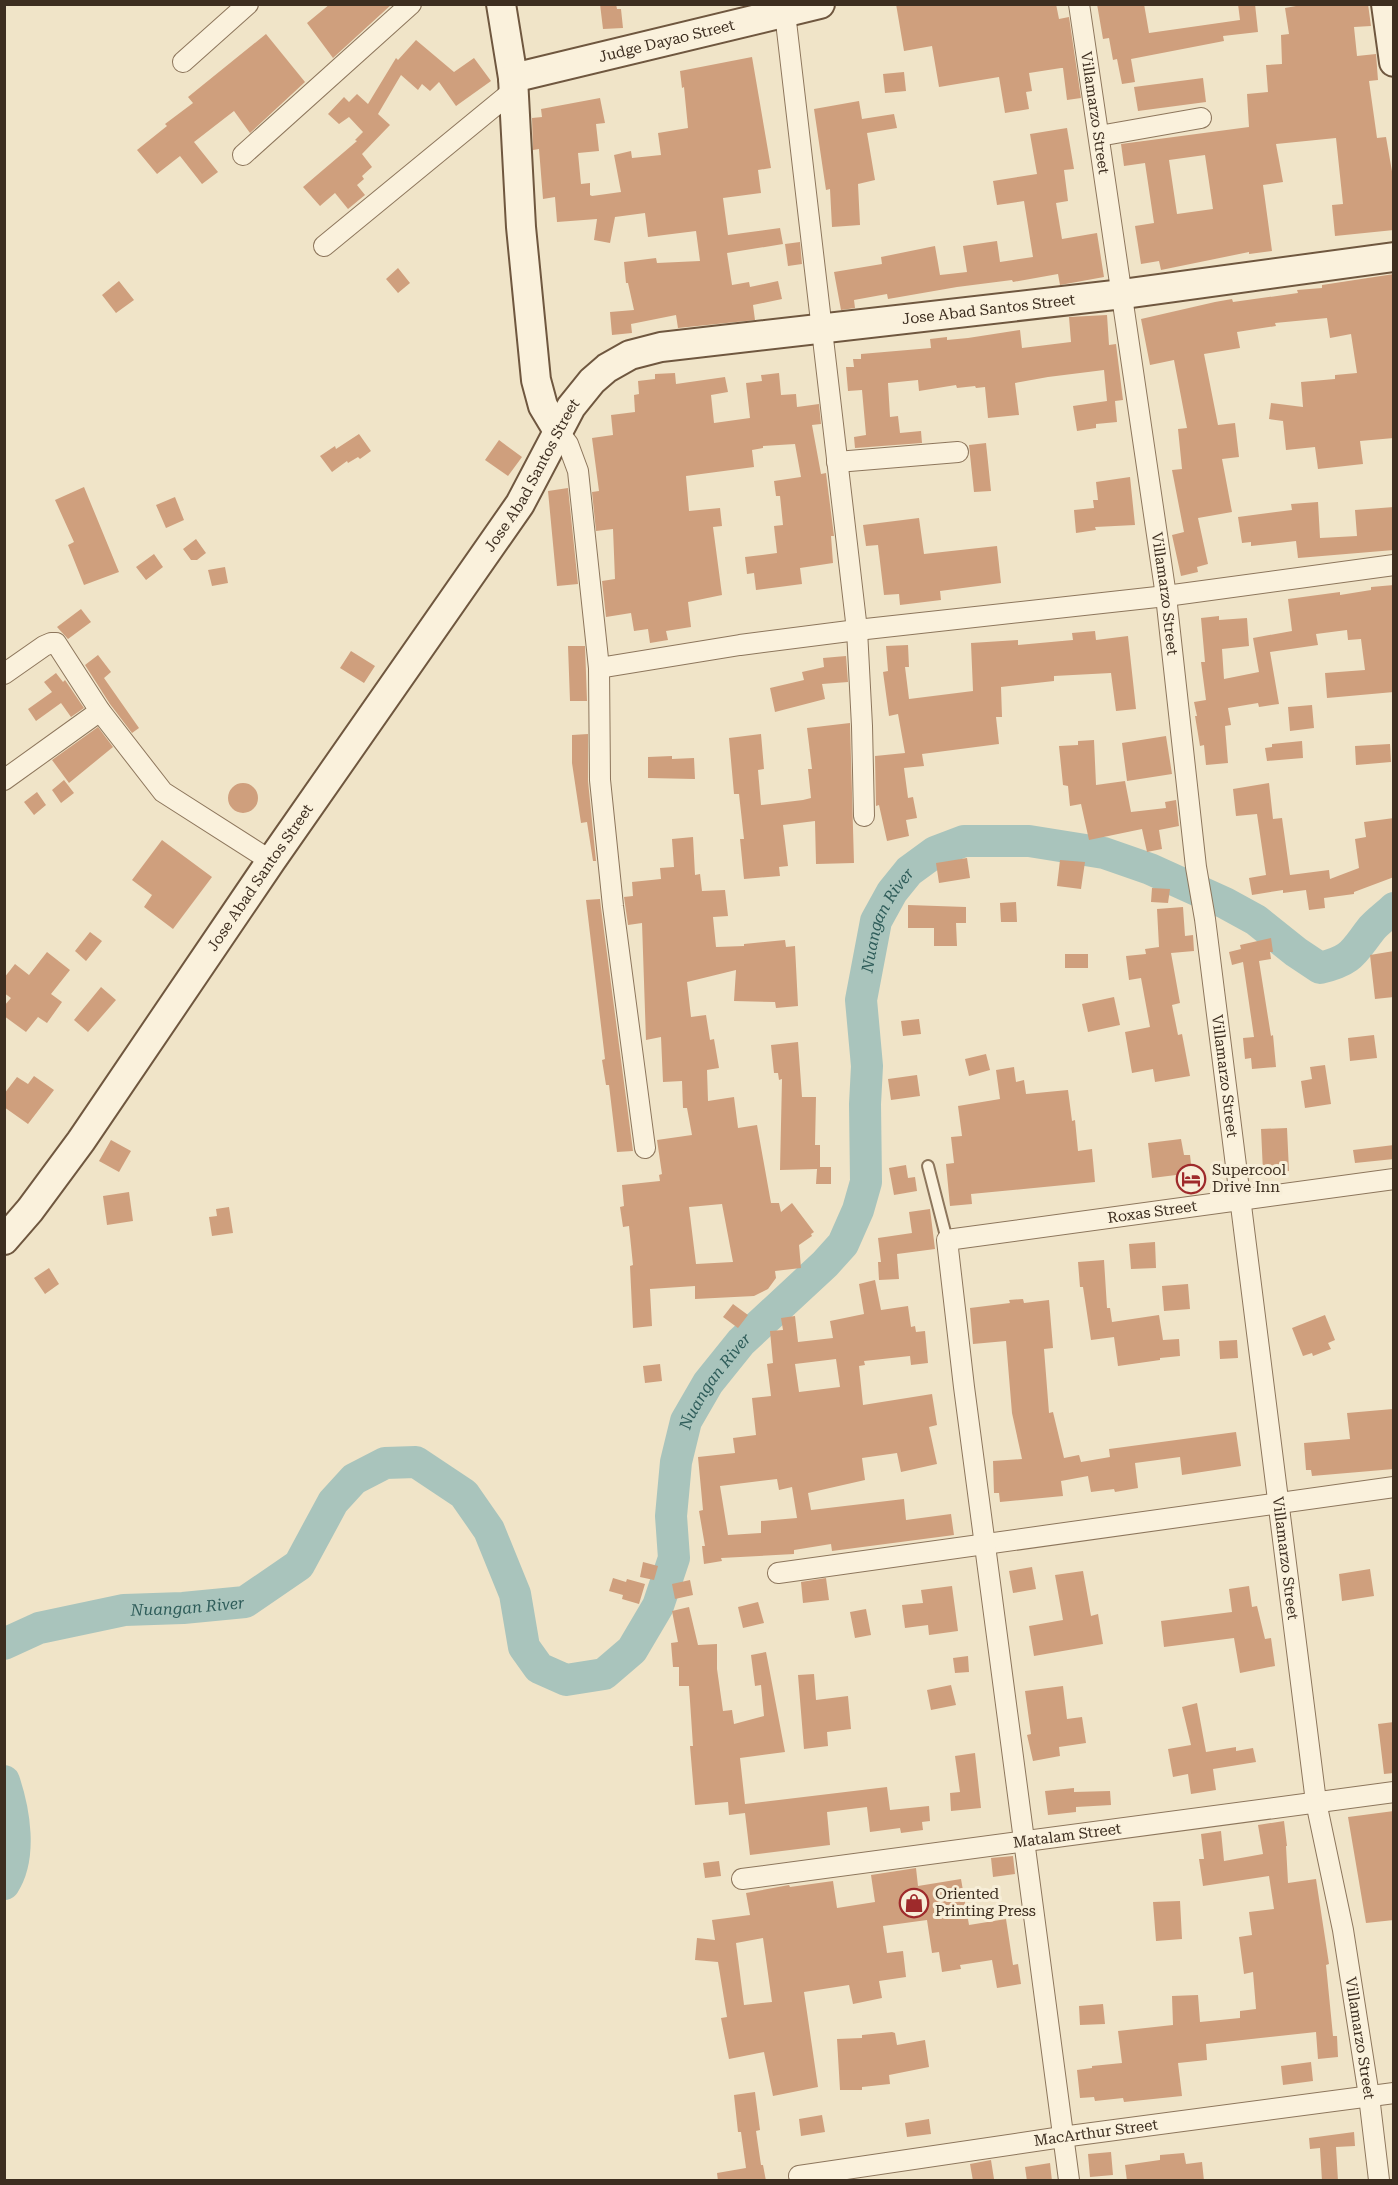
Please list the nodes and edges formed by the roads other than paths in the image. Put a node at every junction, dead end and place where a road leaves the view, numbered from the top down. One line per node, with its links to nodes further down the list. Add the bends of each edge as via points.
1 (248, 4): 8 (street)
2 (411, 4): 13 (street)
3 (501, 4): 10 (main road)
4 (820, 4): 7 (main road, Judge Dayao Street)
5 (1079, 4): 12 (street, Villamarzo Street)
6 (1386, 4): 9 (main road)
7 (785, 13): 10 (main road, Judge Dayao Street); 17 (street)
8 (183, 62)
9 (1394, 62)
10 (514, 84): 14 (street); 18 (main road, via 521,227 536,380 543,406)
11 (1201, 118): 12 (street)
12 (1099, 136): 16 (street, Villamarzo Street)
13 (243, 155)
14 (324, 246)
15 (1394, 257): 16 (main road, Jose Abad Santos Street)
16 (1123, 294): 17 (main road, Jose Abad Santos Street); 22 (street, Villamarzo Street)
17 (822, 330): 18 (main road, Jose Abad Santos Street, via 661,347 630,355 592,381); 20 (street)
18 (558, 431): 24 (street, via 568,444 578,471); 29 (main road, Jose Abad Santos Street, via 520,504)
19 (958, 452): 20 (street)
20 (837, 462): 23 (street)
21 (1394, 565): 22 (street)
22 (1166, 596): 23 (street); 33 (street, Villamarzo Street, via 1196,867)
23 (857, 630): 24 (street); 28 (street)
24 (599, 668): 30 (street, via 600,780)
25 (4, 674): 26 (street, via 44,646 56,643)
26 (100, 711): 27 (street); 29 (street, via 163,792)
27 (4, 780)
28 (864, 816)
29 (271, 861): 34 (main road, Jose Abad Santos Street, via 81,1141)
30 (645, 1148)
31 (928, 1166): 35 (lane)
32 (1394, 1179): 33 (street, Roxas Street)
33 (1240, 1199): 35 (street, Roxas Street); 37 (street, Villamarzo Street)
34 (4, 1240)
35 (947, 1240): 38 (street)
36 (1394, 1487): 37 (street)
37 (1279, 1502): 38 (street); 41 (street, Villamarzo Street)
38 (985, 1544): 39 (street); 42 (street)
39 (778, 1573)
40 (1394, 1792): 41 (street, Matalam Street)
41 (1316, 1802): 42 (street, Matalam Street); 45 (street, Villamarzo Street, via 1343,1930)
42 (1025, 1841): 43 (street, Matalam Street); 46 (street)
43 (742, 1879)
44 (1394, 2093): 45 (street, MacArthur Street)
45 (1369, 2096): 46 (street, MacArthur Street); 49 (street, Villamarzo Street)
46 (1062, 2137): 47 (street, MacArthur Street); 48 (street)
47 (799, 2176)
48 (1069, 2181)
49 (1378, 2181)

